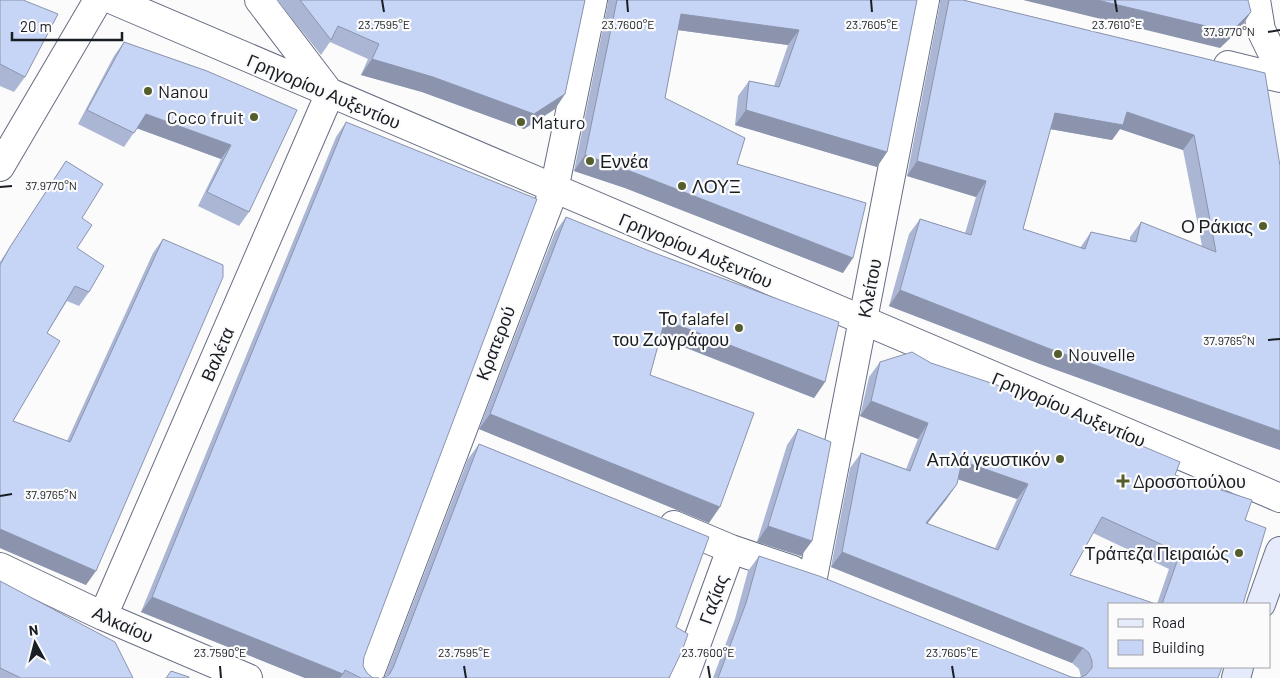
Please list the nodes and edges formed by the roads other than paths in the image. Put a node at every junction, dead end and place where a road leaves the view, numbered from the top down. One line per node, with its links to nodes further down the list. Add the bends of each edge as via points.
1 (98, 0): 11 (street)
2 (113, 0): 10 (street, Γρηγορίου Αυξεντίου)
3 (259, 0): 10 (street)
4 (593, 0): 12 (street, Κρατερού)
5 (925, 0): 13 (street, Κλείτου)
6 (1256, 0): 8 (street, via 1261,30)
7 (1204, 60): 9 (street)
8 (1280, 69)
9 (1280, 78)
10 (330, 93): 12 (street, Γρηγορίου Αυξεντίου); 24 (street, Βαλέτα)
11 (0, 167)
12 (554, 190): 13 (street, Γρηγορίου Αυξεντίου); 14 (street, Κρατερού)
13 (862, 321): 16 (street, Γρηγορίου Αυξεντίου); 21 (street, Κλείτου)
14 (460, 438): 15 (street); 26 (street, Κρατερού)
15 (487, 449)
16 (1280, 498)
17 (649, 515): 18 (street)
18 (730, 549): 21 (street); 27 (street, Γαζίας)
19 (1280, 551): 23 (main road)
20 (0, 567): 24 (street, Αλκαίου)
21 (813, 577): 22 (street)
22 (840, 588)
23 (1261, 603)
24 (103, 616): 25 (street, Αλκαίου)
25 (248, 678)
26 (368, 678)
27 (684, 678)

